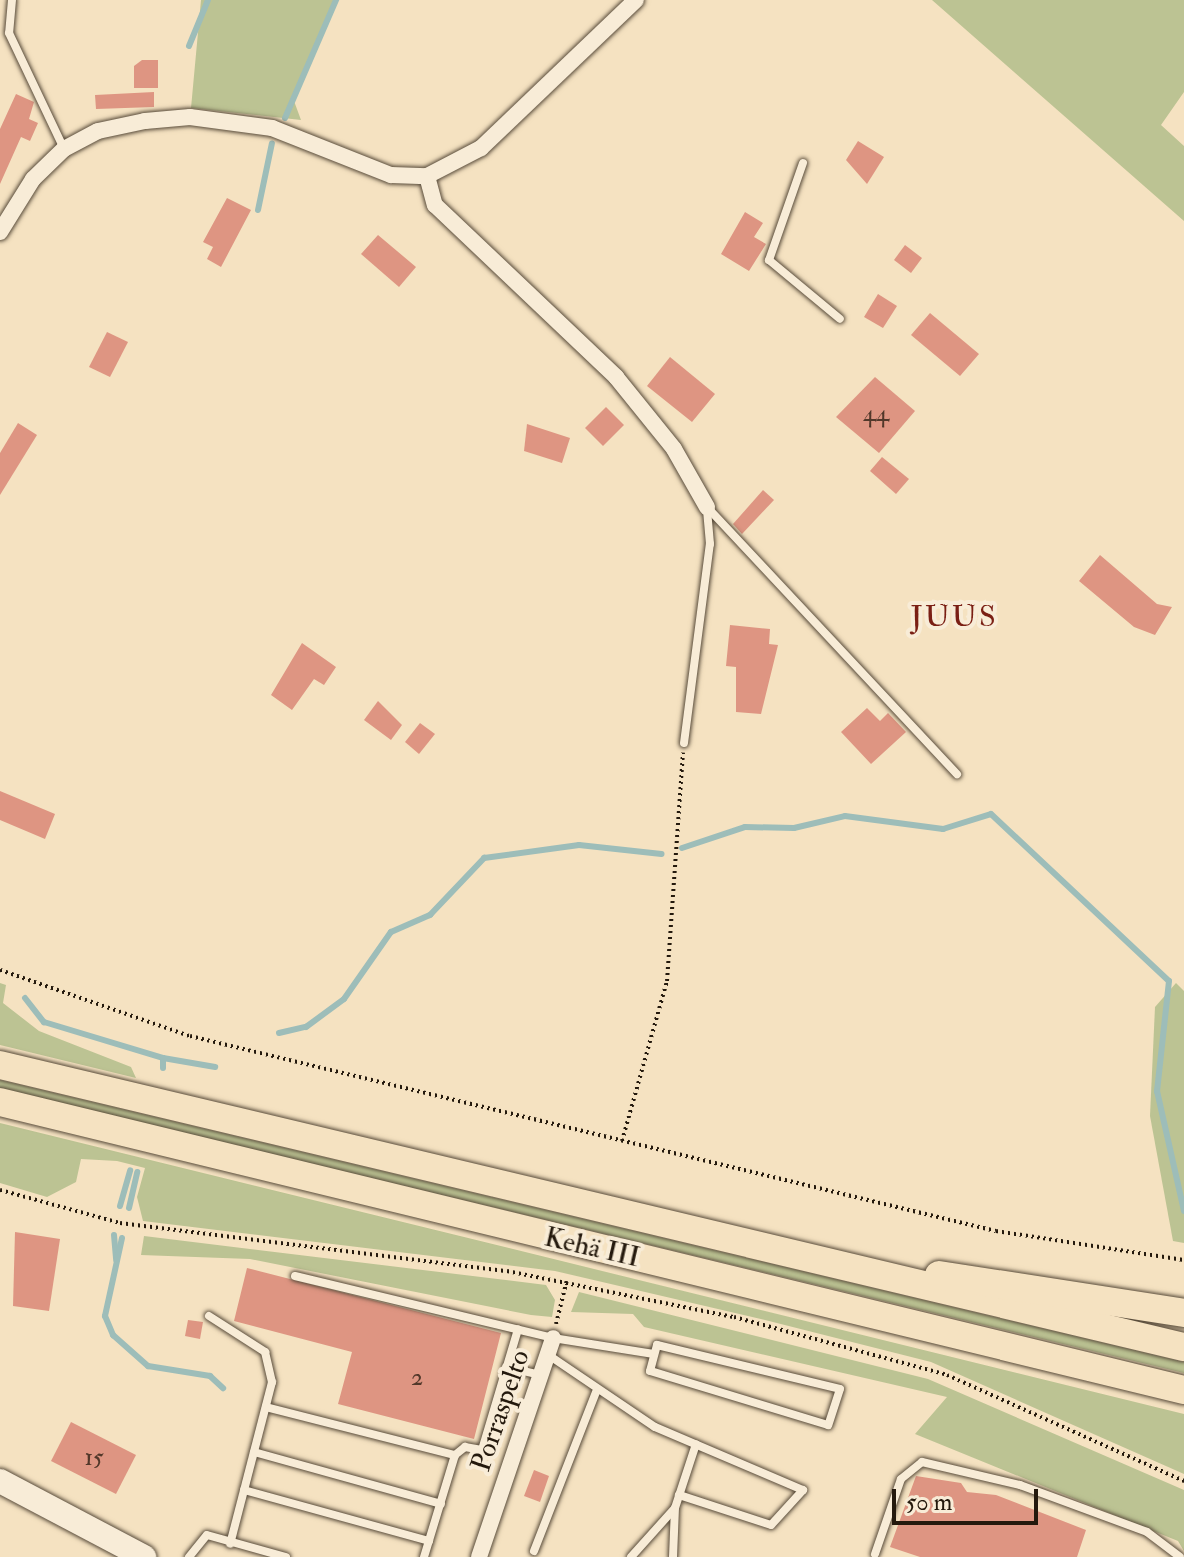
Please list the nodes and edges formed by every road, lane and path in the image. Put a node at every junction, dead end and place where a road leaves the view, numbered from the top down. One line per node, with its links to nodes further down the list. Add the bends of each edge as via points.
1 (12, 0): 3 (lane, via 9,33)
2 (636, 0): 5 (street, via 481,148)
3 (64, 149): 5 (street, via 98,131 190,117 272,128 391,175); 6 (street, via 33,179)
4 (803, 163): 7 (lane, via 769,260)
5 (427, 176): 8 (street, via 435,205 616,377 674,449)
6 (0, 232)
7 (840, 319)
8 (707, 507): 9 (lane, via 710,544); 10 (lane)
9 (684, 743): 14 (path, via 667,981)
10 (957, 774)
11 (0, 970): 14 (path, via 190,1036)
12 (0, 1065): 17 (highway, Kehä III)
13 (0, 1102): 28 (highway, Kehä III)
14 (622, 1141): 16 (path, via 996,1231)
15 (0, 1190): 19 (path, via 120,1223)
16 (1184, 1260)
17 (835, 1265): 20 (highway, via 979,1279); 24 (highway, Kehä III)
18 (295, 1276): 22 (lane)
19 (567, 1280): 23 (path, Porraspelto); 35 (path, via 947,1375)
20 (1184, 1313)
21 (209, 1316): 30 (lane, via 265,1352 272,1382)
22 (518, 1329): 23 (lane); 26 (lane)
23 (550, 1346): 25 (lane); 27 (street, Porraspelto); 29 (lane)
24 (1184, 1347)
25 (654, 1354): 25 (lane, via 657,1345 840,1389 828,1425 650,1371)
26 (506, 1367): 27 (lane); 33 (lane, via 482,1450 465,1447)
27 (540, 1375): 48 (street, Porraspelto)
28 (1184, 1390)
29 (596, 1392): 31 (lane); 42 (lane)
30 (266, 1407): 32 (lane); 33 (lane)
31 (696, 1444): 37 (lane); 37 (lane, via 803,1490 771,1525)
32 (254, 1452): 36 (lane); 38 (lane)
33 (455, 1455): 38 (lane)
34 (0, 1481): 44 (main road)
35 (1184, 1481)
36 (244, 1490): 40 (lane); 41 (lane)
37 (679, 1495): 39 (lane)
38 (441, 1504): 40 (lane)
39 (675, 1508): 49 (lane); 50 (lane)
40 (429, 1541): 47 (lane)
41 (230, 1544): 45 (lane, via 207,1535); 46 (lane)
42 (534, 1551)
43 (875, 1554): 51 (lane, via 901,1479 932,1462 970,1468 1133,1527)
44 (144, 1557)
45 (189, 1557)
46 (286, 1557)
47 (424, 1557)
48 (479, 1557)
49 (631, 1557)
50 (673, 1557)
51 (1180, 1557)

